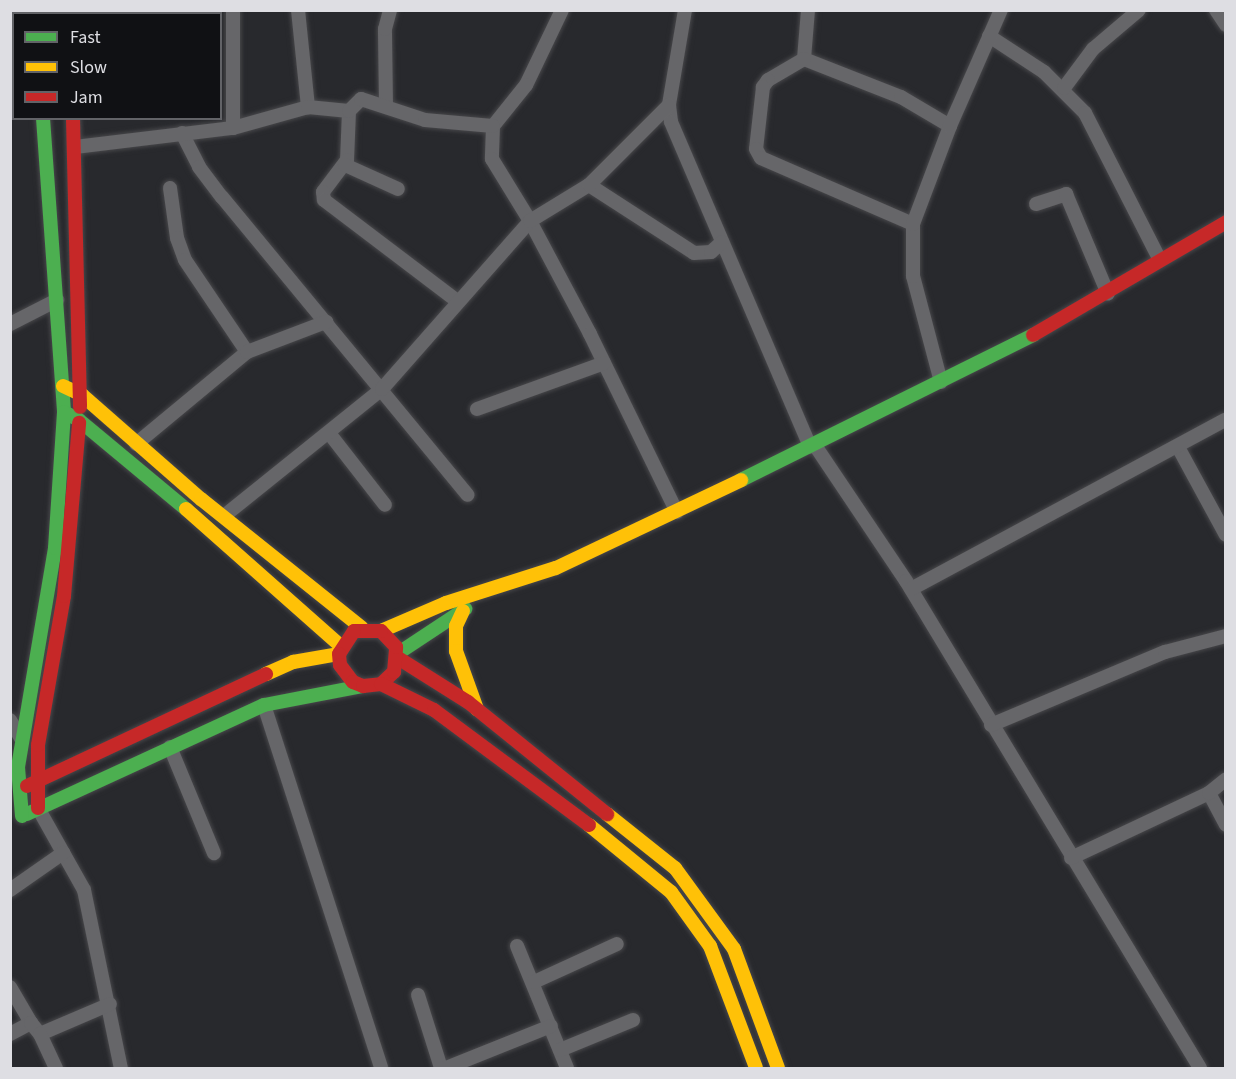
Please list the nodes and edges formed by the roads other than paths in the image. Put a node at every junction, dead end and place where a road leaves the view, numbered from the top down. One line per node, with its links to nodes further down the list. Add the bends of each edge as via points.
1 (233, 10): 20 (street)
2 (298, 10): 14 (street)
3 (390, 10): 12 (street, via 385,29)
4 (562, 10): 18 (street, via 526,85)
5 (685, 10): 13 (street)
6 (808, 10): 10 (street)
7 (1001, 10): 9 (street)
8 (1139, 10): 11 (street, via 1093,49)
9 (988, 36): 11 (street); 19 (street)
10 (804, 59): 19 (street, via 891,93); 30 (street, via 763,87 756,139 761,158)
11 (1064, 88): 32 (street, via 1085,114)
12 (386, 105): 15 (street, via 361,99); 18 (street, via 425,120)
13 (669, 105): 24 (street); 31 (street, via 670,122)
14 (308, 106): 15 (street); 20 (street)
15 (349, 111): 23 (street)
16 (43, 120): 34 (main road)
17 (73, 120): 22 (main road)
18 (493, 126): 28 (street, via 492,159)
19 (950, 126): 30 (street)
20 (233, 128): 21 (street)
21 (182, 133): 22 (street); 36 (street, via 199,167)
22 (75, 147): 43 (main road)
23 (345, 165): 26 (street); 35 (street, via 323,192 327,204)
24 (589, 185): 28 (street); 31 (street, via 694,253 711,252)
25 (170, 188): 38 (street, via 177,238 185,260)
26 (398, 189)
27 (1036, 204): 33 (street, via 1066,194)
28 (530, 221): 35 (street); 39 (street)
29 (1226, 222): 32 (main road)
30 (913, 224): 40 (street, via 913,276)
31 (722, 242): 50 (street)
32 (1160, 260): 33 (main road)
33 (1108, 294): 40 (main road)
34 (57, 300): 37 (street); 41 (main road)
35 (457, 301): 42 (street)
36 (326, 322): 38 (street); 42 (street)
37 (10, 324)
38 (247, 352): 49 (street)
39 (604, 363): 44 (street); 54 (street)
40 (940, 381): 50 (main road)
41 (63, 386): 43 (main road); 45 (main road)
42 (382, 389): 48 (street); 52 (street)
43 (82, 395): 46 (main road); 49 (main road)
44 (477, 409)
45 (64, 412): 46 (main road); 71 (main road, via 55,548)
46 (79, 420): 63 (main road, via 264,575); 74 (main road, via 78,475 64,596 38,745)
47 (1225, 420): 51 (street)
48 (329, 433): 53 (street); 55 (street)
49 (136, 444): 55 (main road)
50 (812, 445): 54 (main road); 57 (street)
51 (1178, 447): 56 (street); 57 (street)
52 (468, 495)
53 (385, 505)
54 (677, 512): 58 (main road, via 556,568)
55 (224, 516): 60 (main road)
56 (1226, 535)
57 (910, 589): 70 (street)
58 (483, 594): 59 (main road); 61 (main road, via 446,603)
59 (463, 611): 64 (main road); 68 (main road, via 456,626 456,651)
60 (362, 628): 61 (main road); 63 (main road, via 354,631)
61 (381, 631): 64 (main road, via 390,638)
62 (1226, 636): 70 (street, via 1165,652)
63 (340, 650): 66 (main road, via 345,675); 74 (main road, via 293,662)
64 (398, 656): 65 (main road, via 394,672); 68 (main road)
65 (381, 684): 66 (main road); 101 (main road, via 434,710 470,734 671,892 710,946)
66 (363, 686): 67 (main road)
67 (264, 705): 72 (main road); 97 (street)
68 (477, 709): 102 (main road, via 639,837 695,892 734,949)
69 (10, 720): 71 (street)
70 (992, 725): 82 (street)
71 (22, 740): 75 (main road)
72 (170, 747): 77 (main road); 81 (street)
73 (1226, 779): 76 (street)
74 (38, 781): 75 (main road); 77 (main road)
75 (14, 793): 78 (main road)
76 (1209, 794): 79 (street); 82 (street)
77 (38, 808): 78 (main road); 80 (street)
78 (16, 819)
79 (1226, 825)
80 (63, 852): 83 (street); 89 (street, via 84,890)
81 (214, 853)
82 (1071, 858): 103 (street)
83 (10, 890)
84 (616, 944): 86 (street)
85 (518, 945): 86 (street)
86 (534, 982): 91 (street)
87 (10, 987): 92 (street)
88 (418, 995): 98 (street)
89 (110, 1004): 92 (street); 96 (street)
90 (633, 1020): 94 (street)
91 (551, 1026): 94 (street); 99 (street)
92 (36, 1028): 93 (street); 95 (street)
93 (10, 1034)
94 (560, 1050): 100 (street)
95 (56, 1068)
96 (121, 1068)
97 (381, 1068)
98 (441, 1068)
99 (446, 1068)
100 (567, 1068)
101 (756, 1068)
102 (778, 1068)
103 (1200, 1068)

